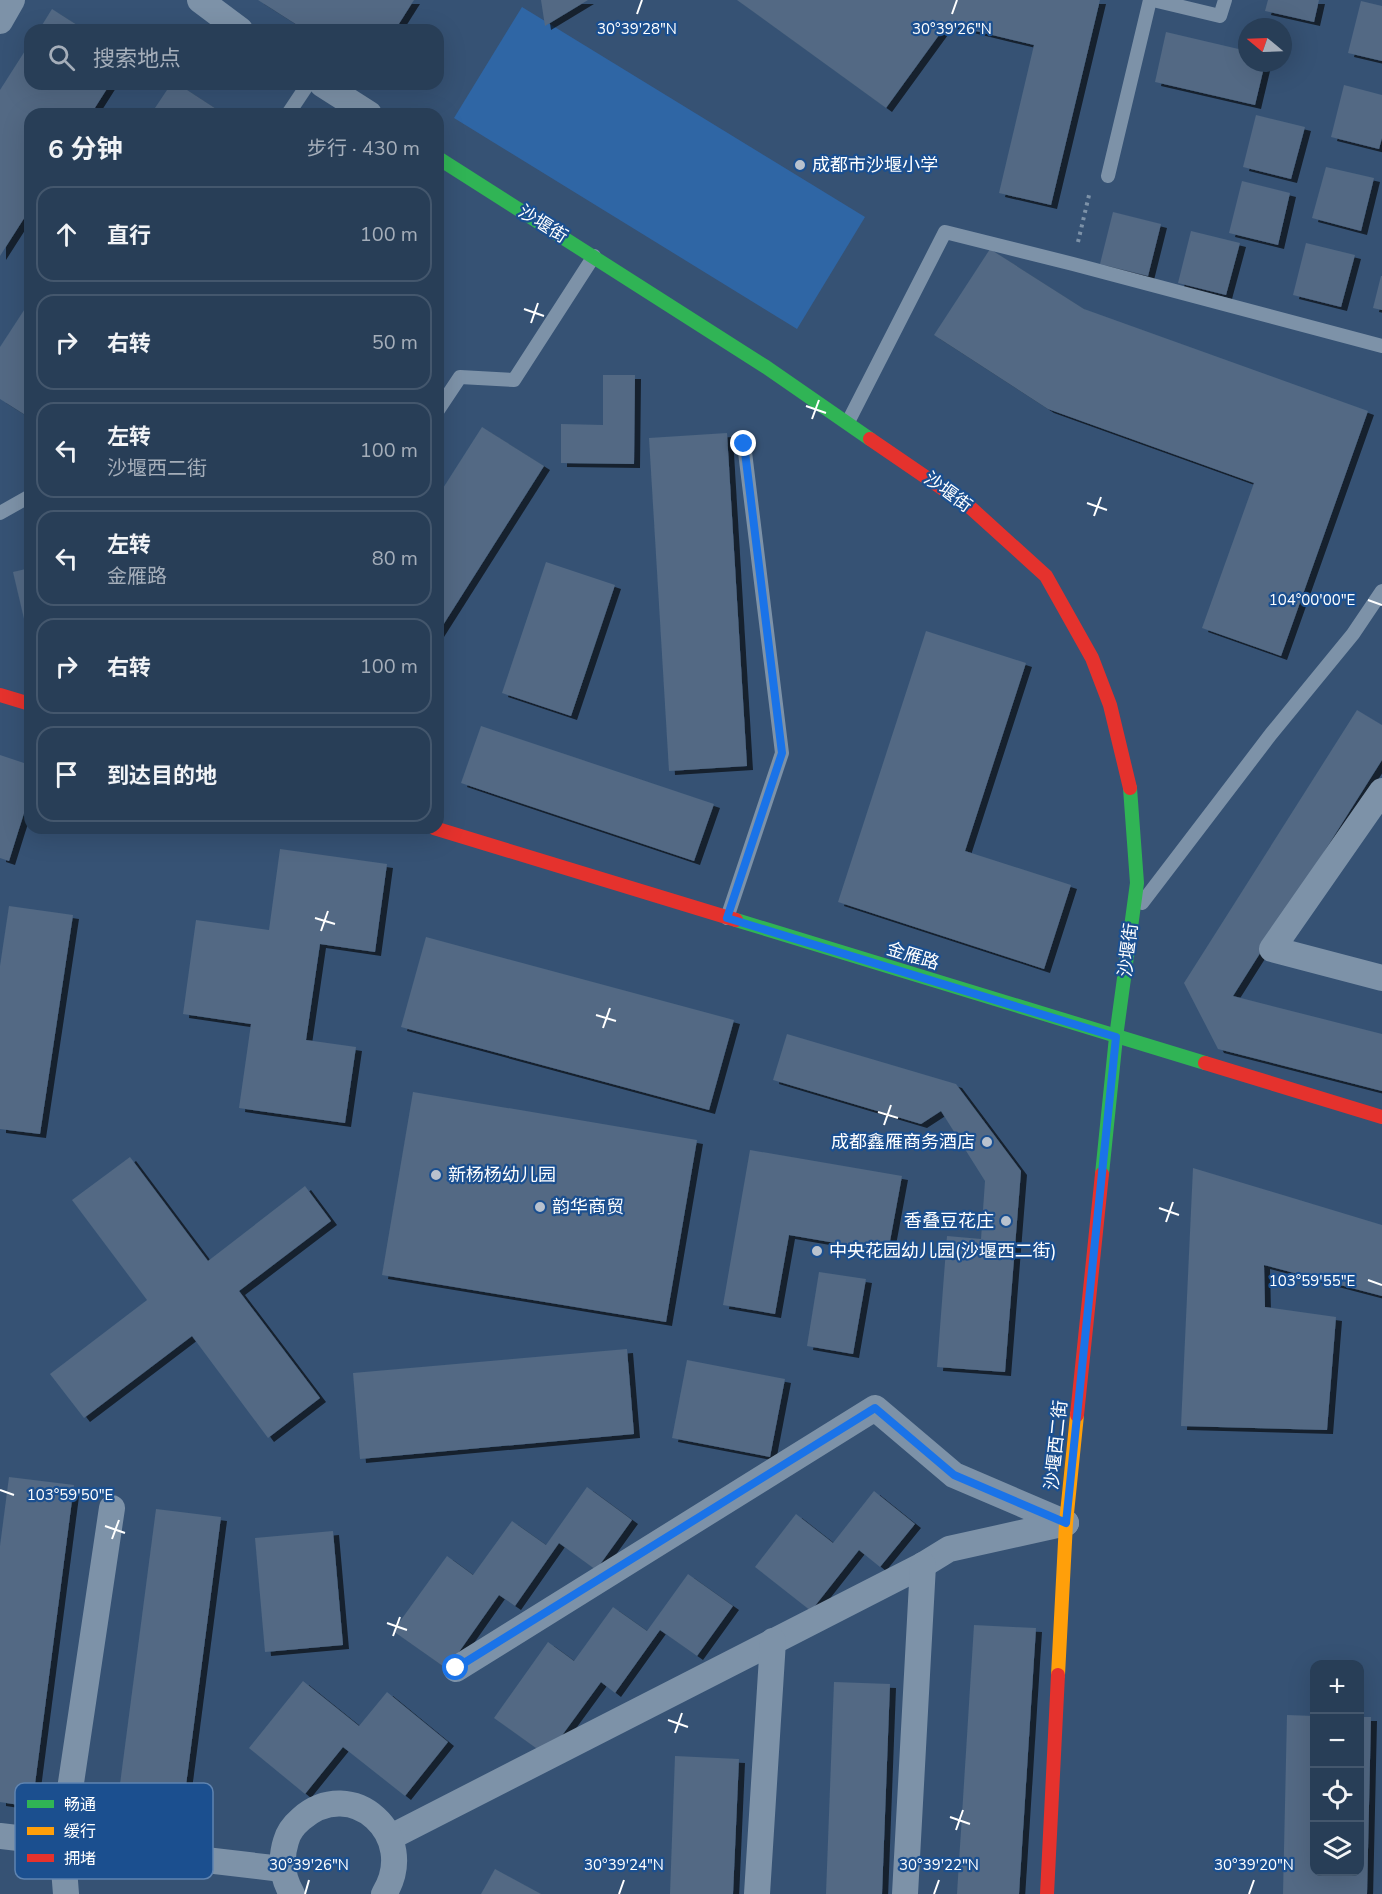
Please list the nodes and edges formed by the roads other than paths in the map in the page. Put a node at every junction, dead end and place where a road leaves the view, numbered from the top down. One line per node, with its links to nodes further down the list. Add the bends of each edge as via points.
1 (12, 0): 5 (street)
2 (200, 0): 6 (street)
3 (1151, 0): 4 (lane, via 1220,16); 12 (lane)
4 (1225, 0)
5 (0, 21)
6 (232, 24)
7 (304, 90): 9 (lane)
8 (331, 90): 10 (street)
9 (292, 108)
10 (359, 108)
11 (444, 162): 13 (street, 沙堰街)
12 (1108, 176)
13 (594, 256): 15 (lane, via 514,380 460,377); 16 (street, 沙堰街)
14 (1382, 346): 16 (lane, via 945,232)
15 (444, 401)
16 (848, 422): 25 (street, 沙堰街, via 971,508 1046,576 1092,658 1122,750 1130,784 1137,883)
17 (744, 444): 26 (lane, via 782,753)
18 (24, 499): 19 (lane)
19 (0, 513)
20 (1382, 591): 25 (lane, via 1353,634 1271,734)
21 (0, 695): 22 (street)
22 (24, 702)
23 (1382, 791): 27 (street, via 1272,949)
24 (444, 831): 26 (street, 金雁路)
25 (1132, 917): 28 (street, 沙堰街)
26 (727, 918): 28 (street, 金雁路)
27 (1382, 978)
28 (1116, 1037): 29 (street, 金雁路); 31 (street, 沙堰西二街)
29 (1382, 1117)
30 (112, 1508): 35 (street)
31 (1066, 1523): 32 (street, via 949,1549); 34 (street, via 954,1475 875,1408); 47 (street, 沙堰西二街)
32 (923, 1565): 33 (street); 46 (street)
33 (773, 1641): 37 (street); 45 (street)
34 (456, 1668)
35 (71, 1783)
36 (0, 1836): 38 (street)
37 (391, 1837): 40 (street, via 382,1823 355,1806 322,1806 296,1823 287,1837); 44 (street, via 395,1869)
38 (15, 1838)
39 (213, 1861): 40 (street)
40 (282, 1869): 43 (street)
41 (65, 1879): 42 (street)
42 (66, 1894)
43 (292, 1894)
44 (384, 1894)
45 (757, 1894)
46 (905, 1894)
47 (1047, 1894)

